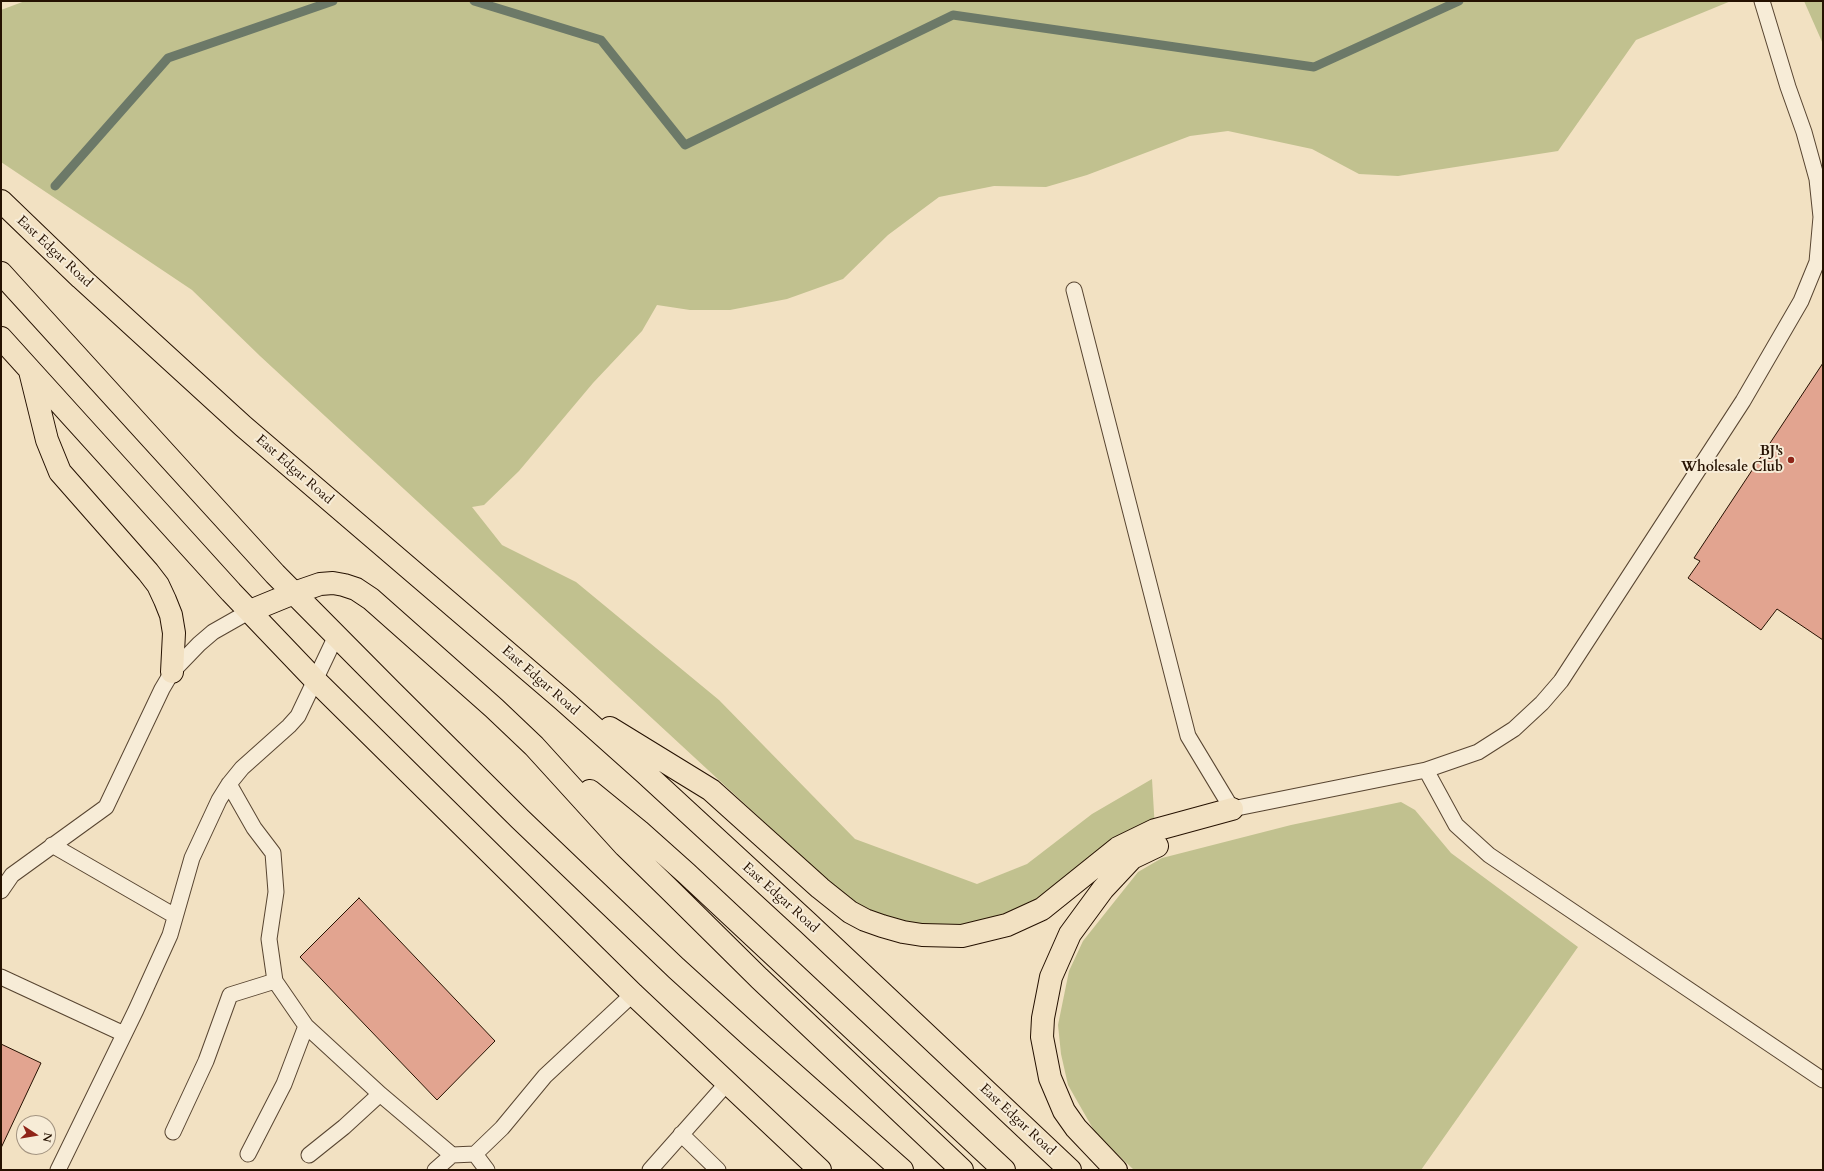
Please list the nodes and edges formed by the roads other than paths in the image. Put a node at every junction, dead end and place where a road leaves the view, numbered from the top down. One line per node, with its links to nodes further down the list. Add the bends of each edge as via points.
1 (1762, 1): 14 (lane, via 1817,179 1821,217 1817,262 1801,301 1743,402 1561,681 1514,729 1478,752)
2 (1, 202): 12 (highway, East Edgar Road, via 243,426)
3 (1, 273): 7 (highway)
4 (1074, 290): 16 (lane, via 1188,736)
5 (1, 338): 6 (highway)
6 (29, 368): 8 (highway); 10 (highway, via 48,440 60,472 148,572 166,600 174,633)
7 (294, 593): 8 (highway); 9 (highway); 13 (highway, via 320,584 333,583 356,589 371,598)
8 (250, 612): 10 (lane, via 213,632); 11 (highway)
9 (336, 636): 11 (lane); 40 (highway, via 604,900 753,1038)
10 (172, 672): 17 (lane, via 106,807)
11 (316, 680): 15 (lane, via 294,721 242,768); 22 (highway)
12 (563, 700): 16 (highway, via 711,790 850,912 865,920 903,932 962,936 1006,925 1042,909 1118,848 1155,830); 43 (highway, East Edgar Road, via 808,923)
13 (534, 746): 41 (highway, via 625,846 759,978); 42 (highway, via 639,831 686,873)
14 (1426, 770): 16 (lane); 25 (lane, via 1456,825 1489,855)
15 (229, 784): 19 (lane, via 208,821 192,858); 21 (lane, via 254,828 273,853 276,892 269,939)
16 (1232, 809): 44 (highway, via 1132,858 1086,910 1070,934 1051,977 1042,1036 1050,1078 1064,1111 1076,1128)
17 (52, 845): 18 (lane, via 12,875); 19 (lane)
18 (1, 891)
19 (175, 916): 24 (lane, via 170,935)
20 (1, 977): 24 (lane)
21 (275, 981): 23 (lane); 28 (lane, via 230,995 206,1061)
22 (633, 994): 26 (highway); 31 (lane, via 545,1076 502,1128)
23 (306, 1026): 27 (lane); 30 (lane, via 284,1084)
24 (124, 1034): 36 (lane)
25 (1823, 1080)
26 (728, 1082): 29 (lane); 35 (highway)
27 (380, 1094): 32 (lane); 33 (lane)
28 (173, 1132)
29 (681, 1134): 34 (lane); 39 (lane)
30 (248, 1154)
31 (474, 1154): 33 (lane); 38 (lane)
32 (309, 1155)
33 (452, 1155): 37 (lane)
34 (657, 1167)
35 (813, 1168)
36 (58, 1170)
37 (435, 1170)
38 (487, 1170)
39 (718, 1170)
40 (902, 1170)
41 (962, 1170)
42 (1004, 1170)
43 (1070, 1170)
44 (1116, 1170)

